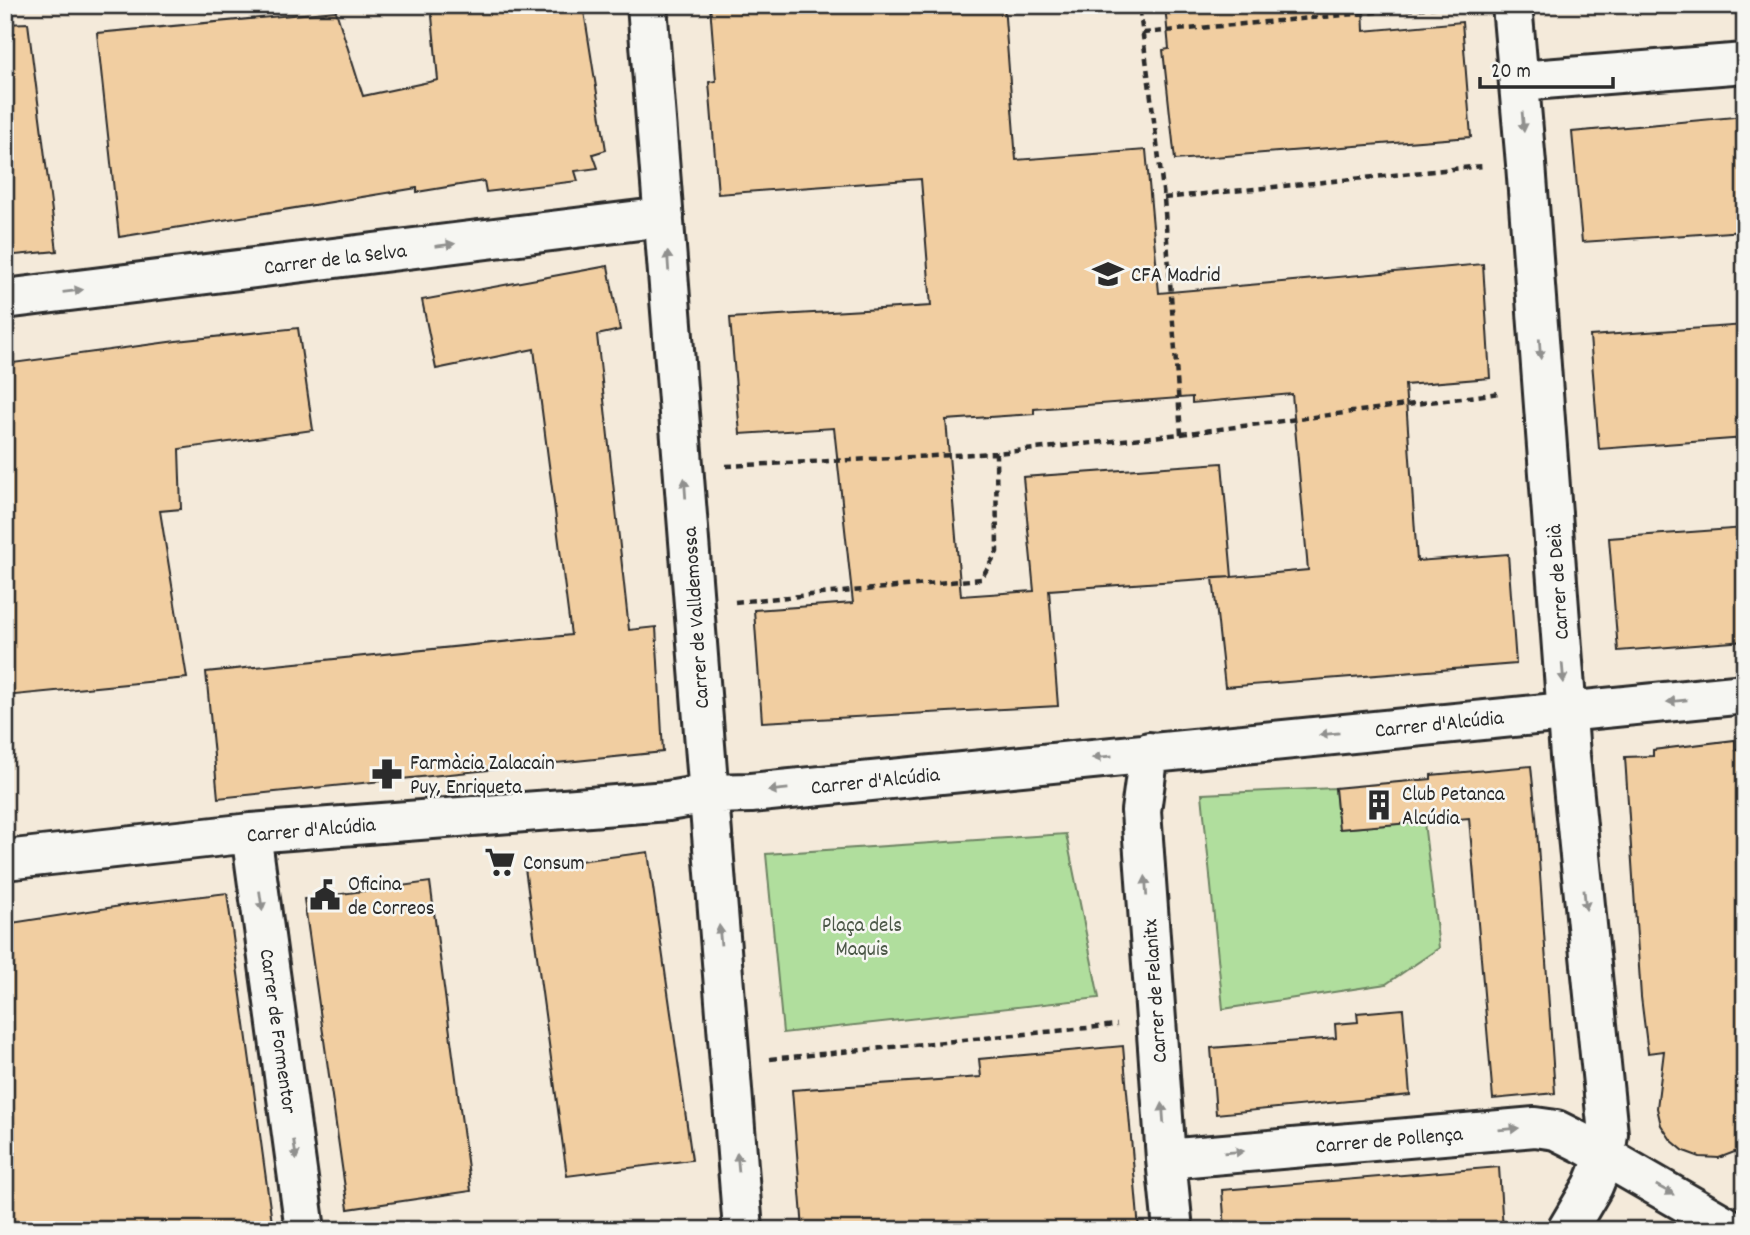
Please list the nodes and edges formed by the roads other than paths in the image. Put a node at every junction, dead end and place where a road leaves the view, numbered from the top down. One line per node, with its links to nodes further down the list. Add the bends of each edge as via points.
1 (647, 5): 5 (street, Carrer de Valldemossa)
2 (1512, 5): 4 (street, Carrer de Deià)
3 (1745, 63): 4 (street)
4 (1519, 81): 8 (street, Carrer de Deià, one-way to 8)
5 (664, 217): 6 (street, Carrer de la Selva, one-way to 5); 10 (street, Carrer de Valldemossa, one-way to 5)
6 (5, 299)
7 (1745, 694): 8 (street, Carrer d'Alcúdia, one-way to 8)
8 (1567, 713): 9 (street, Carrer d'Alcúdia, one-way to 9); 13 (street, Carrer de Deià, one-way to 13, via 1608,1124)
9 (1149, 752): 10 (street, Carrer d'Alcúdia, one-way to 10); 14 (street, Carrer de Felanitx, one-way to 9, via 1141,811)
10 (709, 794): 11 (street, Carrer d'Alcúdia); 16 (street, Carrer de Valldemossa, one-way to 10)
11 (251, 833): 12 (street, Carrer d'Alcúdia); 15 (street, Carrer de Formentor, one-way to 15)
12 (5, 860)
13 (1605, 1157): 14 (street, Carrer de Pollença, one-way to 13, via 1535,1127 1556,1130); 18 (street); 19 (street, Carrer de Pollença, one-way to 19)
14 (1166, 1159): 17 (street, Carrer de Felanitx)
15 (306, 1230)
16 (743, 1230)
17 (1173, 1230)
18 (1567, 1230)
19 (1733, 1230)

